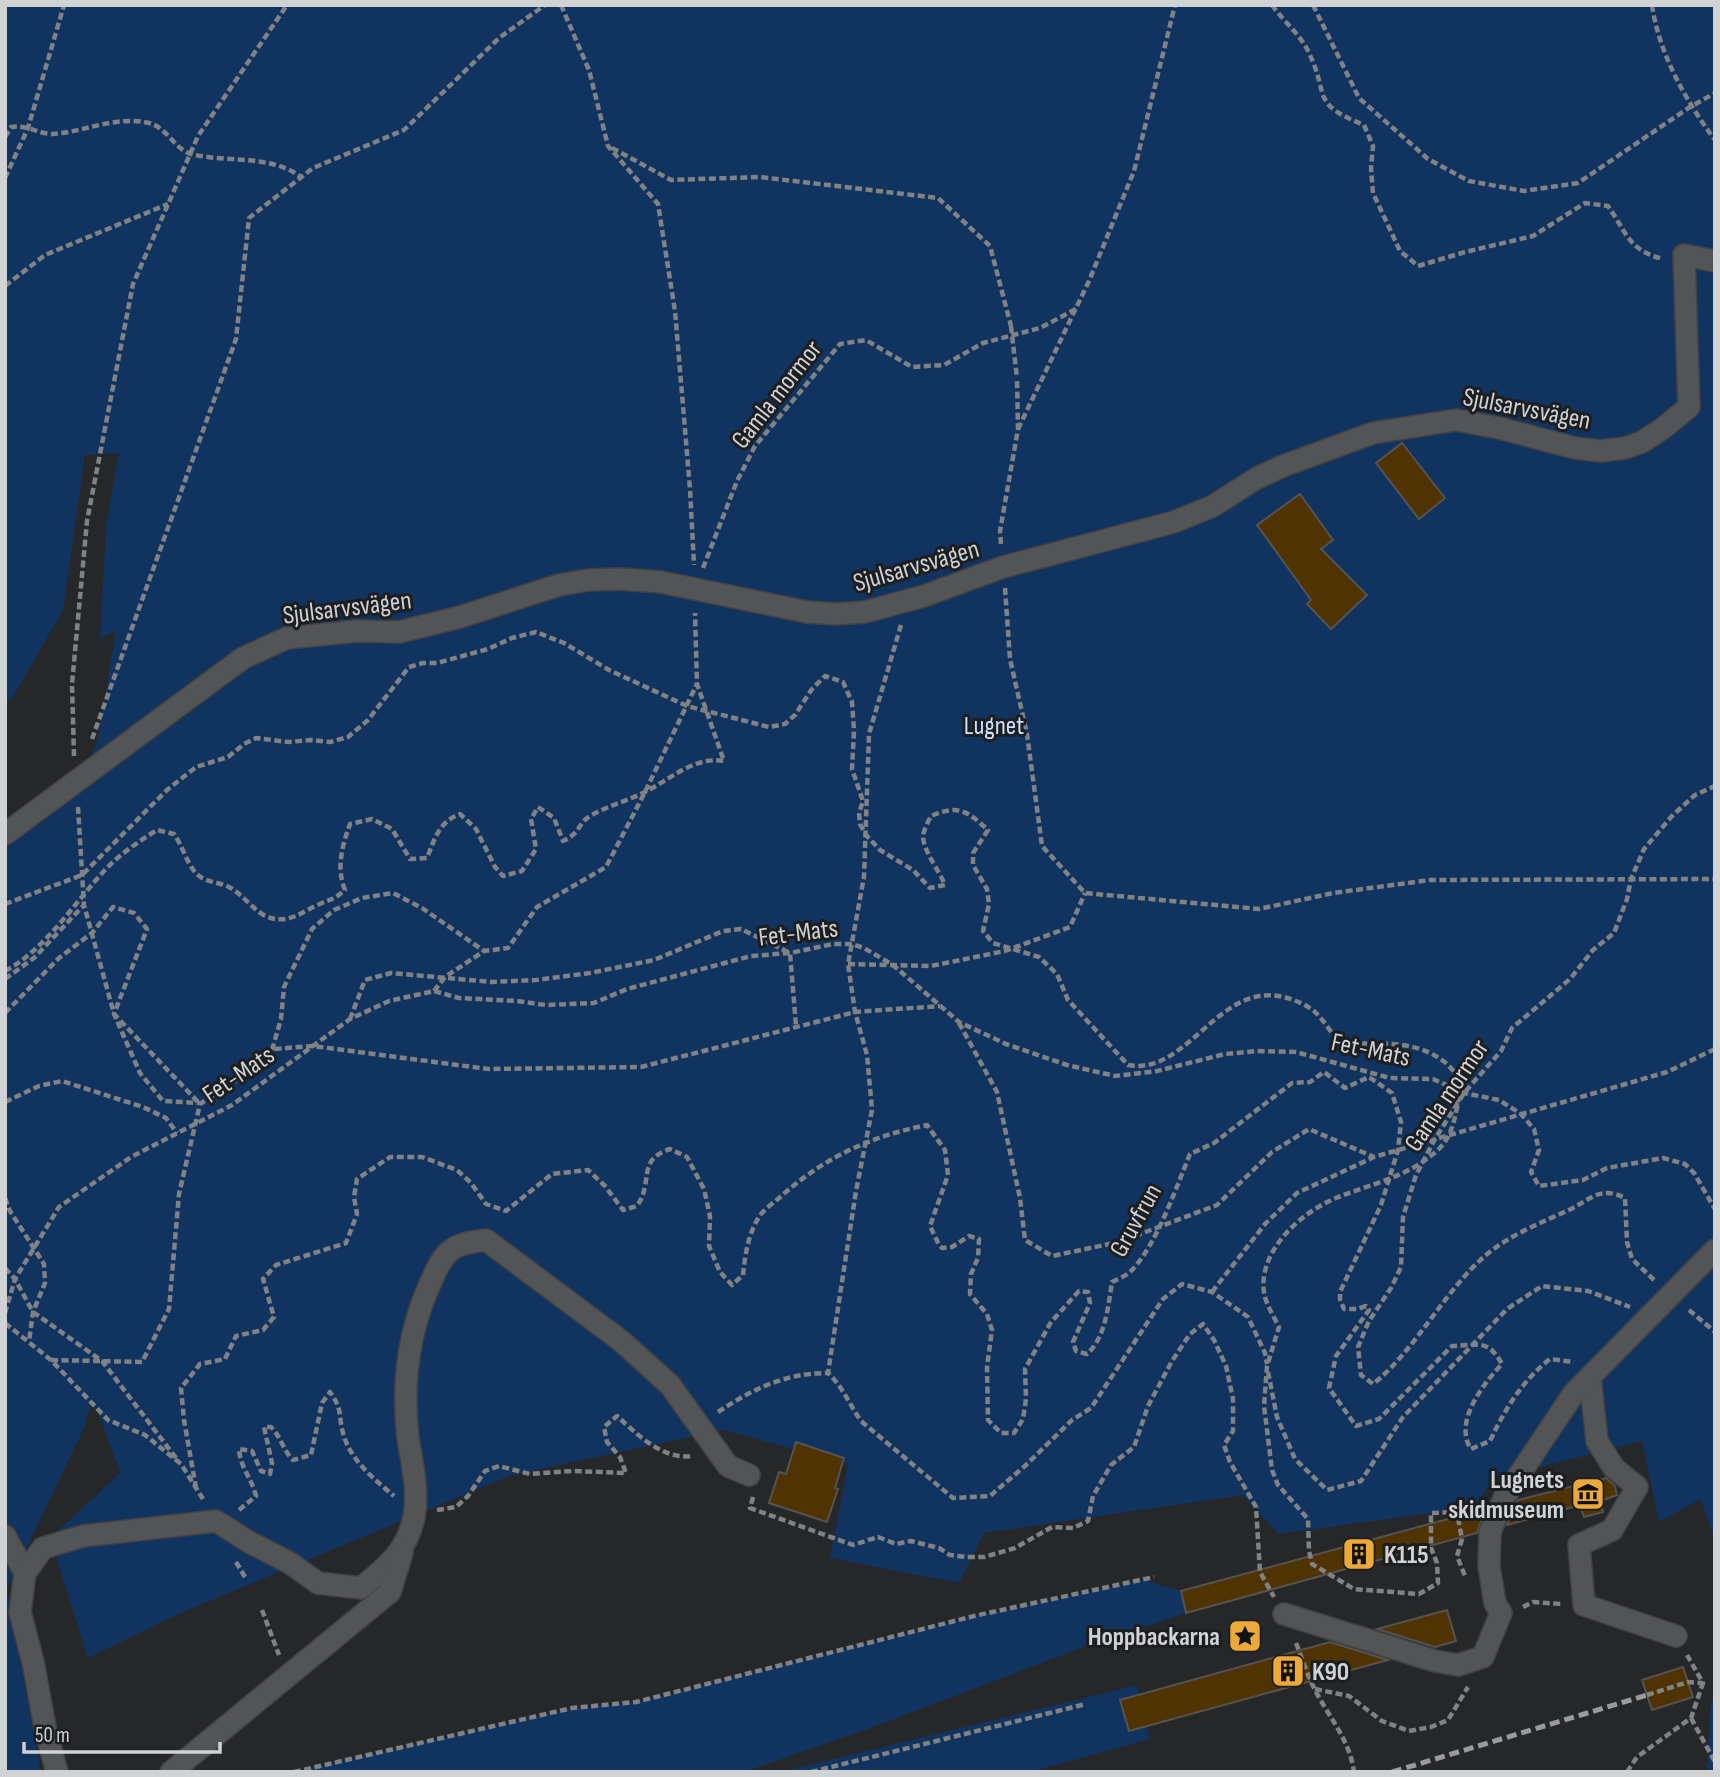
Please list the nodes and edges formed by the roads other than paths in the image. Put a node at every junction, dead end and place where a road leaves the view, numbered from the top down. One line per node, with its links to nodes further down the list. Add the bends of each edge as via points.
1 (1715, 261): 2 (street, Sjulsarvsvägen, via 1684,255 1689,407 1642,442 1625,448 1575,448 1456,420 1373,433 1283,466 1213,506 1174,522 1003,568 865,612 807,612 661,582 587,580 399,632 287,638 243,658)
2 (5, 834)
3 (1715, 1250): 4 (street)
4 (1590, 1377): 9 (street, via 1574,1393 1505,1496 1490,1532 1489,1566 1501,1613 1483,1657 1458,1665 1435,1661); 10 (street, via 1597,1441 1614,1468 1637,1487 1612,1531 1579,1545 1584,1605)
5 (749, 1475): 7 (street, via 728,1466 670,1385 620,1340 486,1240 461,1242 441,1260 411,1341 405,1386 416,1477 414,1517)
6 (5, 1536): 8 (street)
7 (403, 1548): 8 (street, via 361,1588 318,1583 216,1521 83,1536 43,1548); 12 (street, via 390,1592)
8 (25, 1573): 11 (street, via 20,1612)
9 (1284, 1614)
10 (1676, 1636)
11 (57, 1772)
12 (171, 1772)

